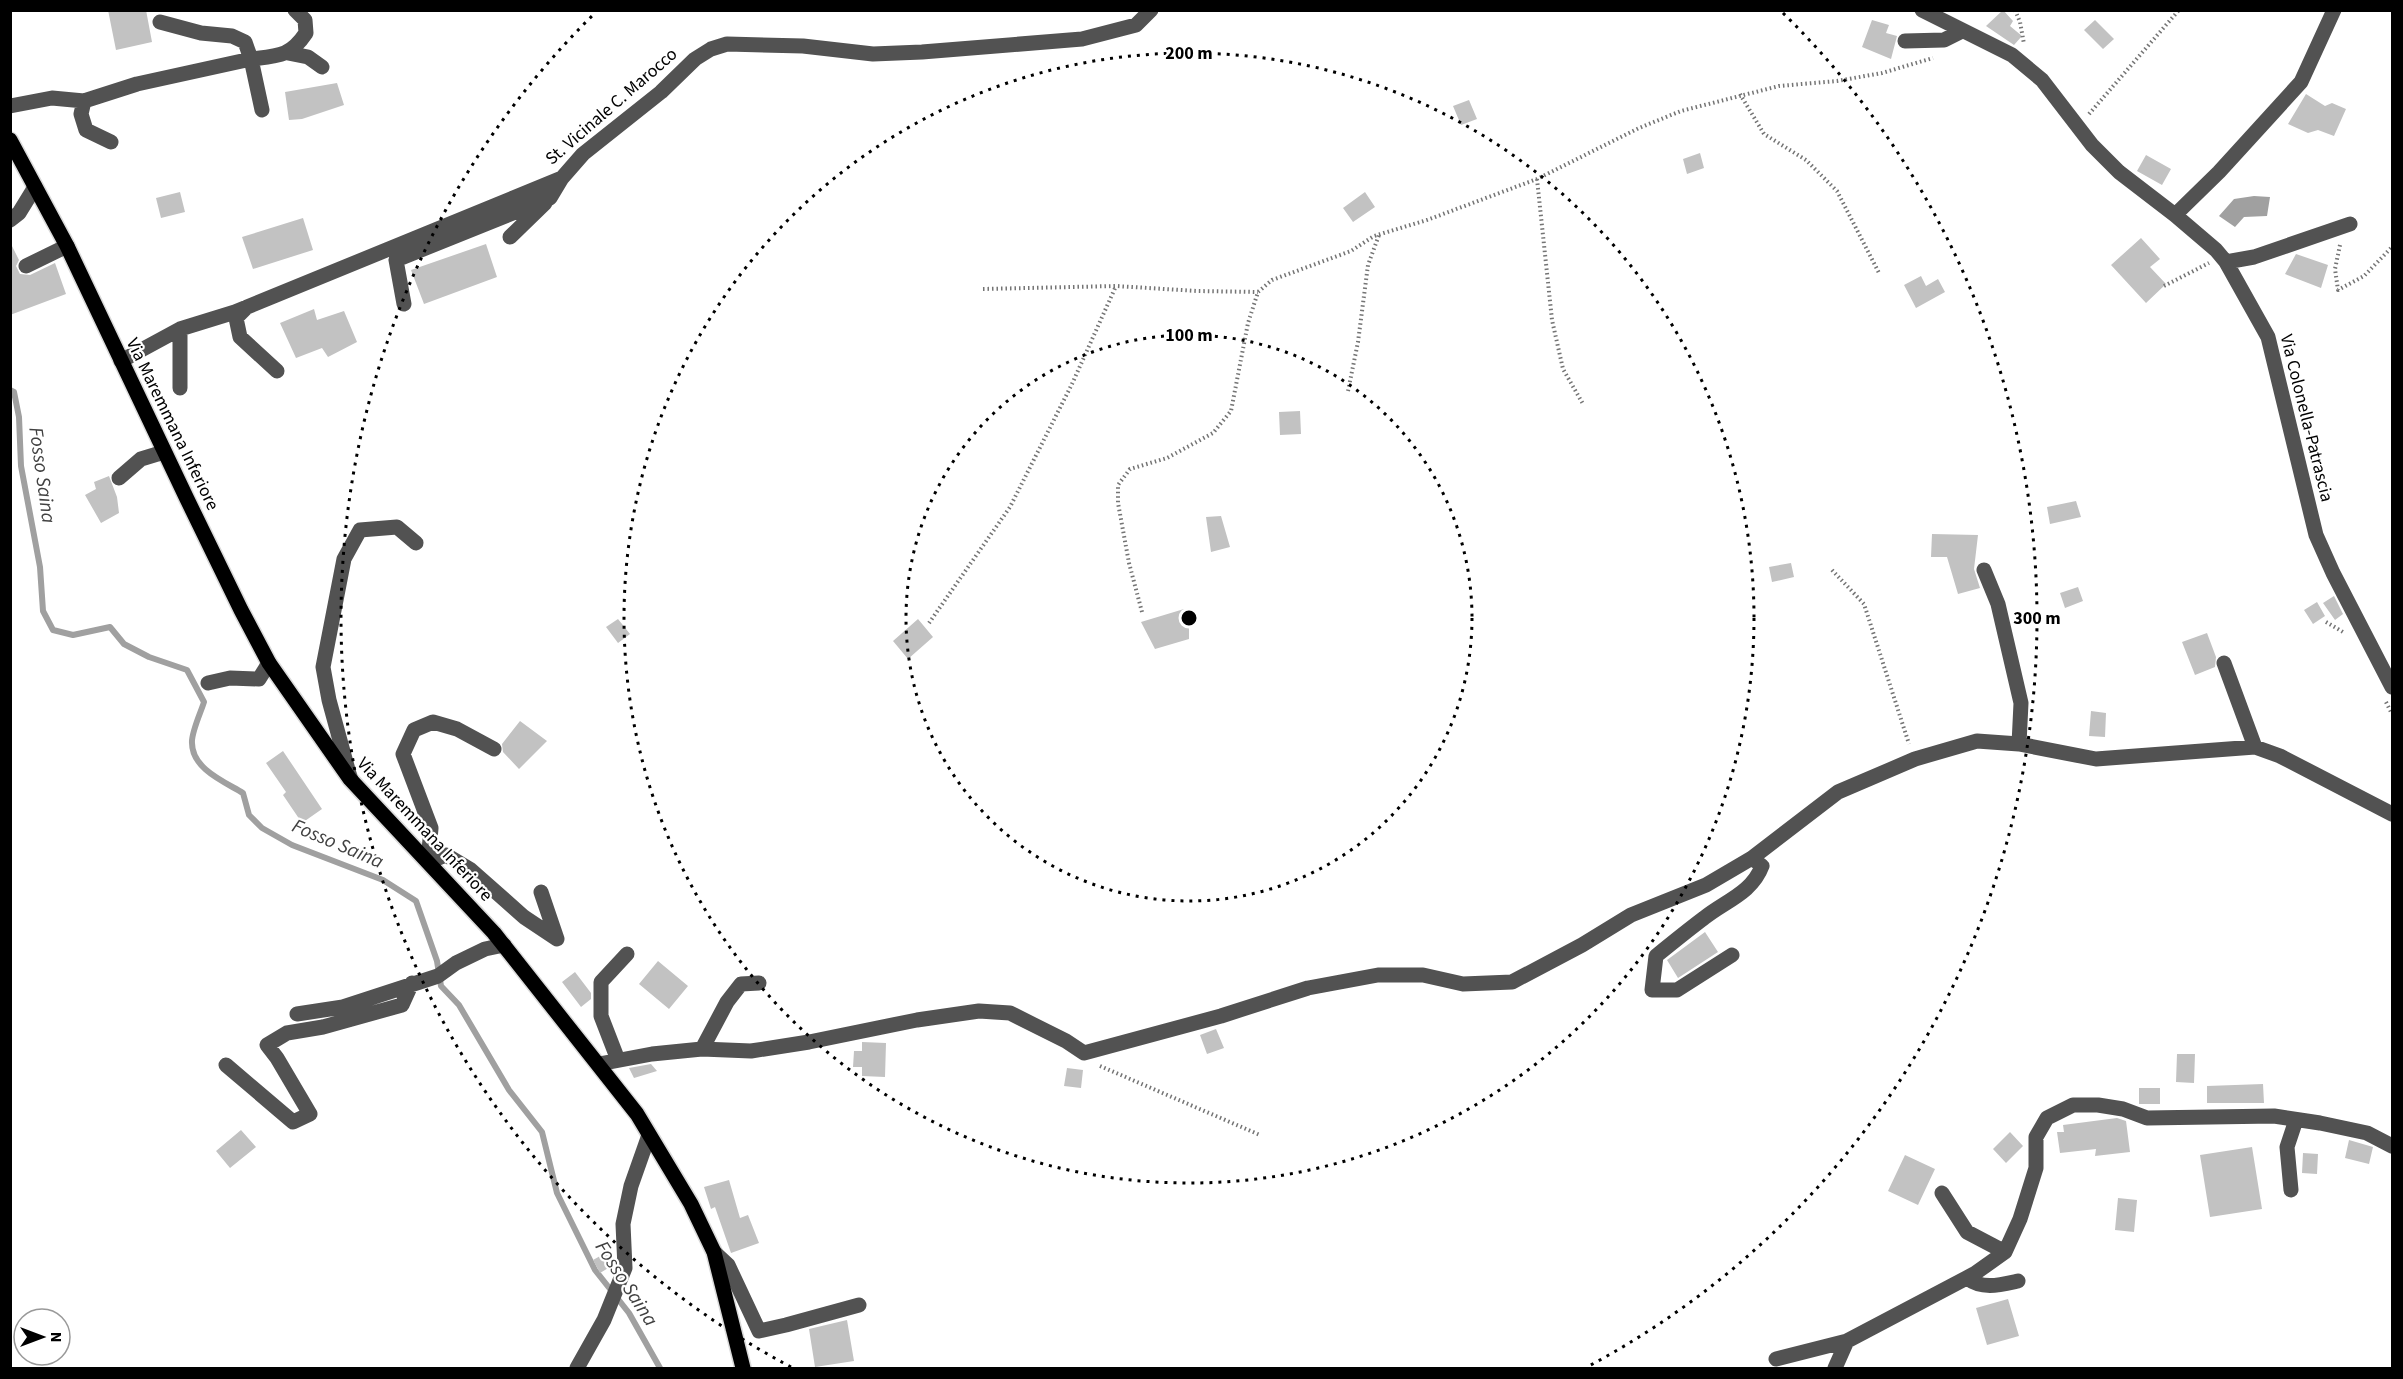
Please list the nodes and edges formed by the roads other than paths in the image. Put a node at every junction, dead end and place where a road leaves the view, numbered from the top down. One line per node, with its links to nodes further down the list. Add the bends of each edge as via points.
1 (295, 10): 8 (street, via 305,20 306,33)
2 (1151, 10): 16 (street, St. Vicinale C. Marocco, via 1136,25 1082,39 922,52 873,54 803,46 727,44 695,59 661,92 583,154)
3 (1922, 10): 6 (street, Via Colonella-Patrascia)
4 (2334, 10): 19 (street, via 2301,82)
5 (160, 22): 9 (street, via 232,36 245,42)
6 (1962, 31): 7 (street, via 1944,40); 19 (street, Via Colonella-Patrascia, via 2012,55 2042,80 2092,145 2119,172)
7 (1905, 41)
8 (288, 54): 9 (street); 10 (street, via 308,57)
9 (251, 59): 11 (street); 13 (street)
10 (322, 67)
11 (84, 100): 12 (street, via 52,98); 15 (street, via 81,114 86,130)
12 (10, 106)
13 (262, 110)
14 (10, 140): 17 (main road, Via Maremmana Inferiore)
15 (111, 142)
16 (562, 178): 18 (street); 27 (street, St. Vicinale C. Marocco)
17 (35, 187): 20 (street); 23 (main road, Via Maremmana Inferiore)
18 (550, 198): 22 (street); 26 (street, via 396,260)
19 (2175, 215): 24 (street, Via Colonella-Patrascia)
20 (10, 220)
21 (2346, 225): 24 (street, via 2254,257)
22 (510, 237)
23 (67, 246): 25 (street); 29 (main road, Via Maremmana Inferiore)
24 (2224, 259): 39 (street, Via Colonella-Patrascia, via 2268,337 2316,535)
25 (26, 266)
26 (404, 304)
27 (249, 305): 28 (street, St. Vicinale C. Marocco); 30 (street, via 236,318 240,337)
28 (180, 329): 29 (street, St. Vicinale C. Marocco); 31 (street)
29 (121, 361): 32 (main road, Via Maremmana Inferiore)
30 (277, 371)
31 (180, 388)
32 (164, 452): 33 (street, via 141,459); 36 (main road, Via Maremmana Inferiore)
33 (119, 478)
34 (416, 543): 43 (street, via 397,527 360,530 345,560 323,666)
35 (1984, 570): 40 (street, via 1998,604 2021,703)
36 (269, 663): 38 (street, via 259,679 230,678); 43 (main road, Via Maremmana Inferiore)
37 (2224, 663): 41 (street)
38 (208, 683)
39 (2392, 687)
40 (2019, 744): 41 (street, via 2096,759); 45 (street, via 1977,741 1915,759 1838,792)
41 (2255, 747): 44 (street)
42 (494, 749): 46 (street, via 457,729 433,722 414,730 403,754 431,828)
43 (350, 779): 46 (main road, Via Maremmana Inferiore)
44 (2392, 814)
45 (1752, 858): 50 (street, via 1762,866 1757,879 1656,956 1652,990 1677,990); 54 (street, via 1706,885 1631,915 1512,982 1463,984 1424,975 1378,975 1308,988 1084,1053 1010,1013 979,1011 751,1051)
46 (428, 862): 47 (street, via 446,855 471,870 524,917 557,939); 48 (main road, Via Maremmana Inferiore)
47 (541, 892)
48 (504, 945): 51 (street, via 485,949 438,976); 56 (main road, Via Maremmana Inferiore)
49 (627, 954): 55 (street, via 601,982 601,1016)
50 (1732, 955)
51 (412, 983): 53 (street, via 343,1006); 57 (street, via 402,1005 323,1027 287,1032 267,1045 310,1113 293,1122)
52 (759, 983): 54 (street, via 741,984)
53 (297, 1014)
54 (702, 1049): 55 (street)
55 (618, 1060): 56 (street)
56 (599, 1064): 59 (main road, Via Maremmana Inferiore)
57 (226, 1065)
58 (2296, 1120): 60 (street, via 2367,1133); 61 (street, via 2287,1148); 64 (street, via 2220,1115 2147,1118 2123,1109 2073,1105 2047,1118 2036,1137 2036,1168)
59 (649, 1135): 63 (main road, Via Maremmana Inferiore, via 692,1204); 70 (street, via 623,1224 625,1268 604,1320)
60 (2392, 1146)
61 (2291, 1190)
62 (1942, 1193): 64 (street, via 1967,1232)
63 (714, 1252): 67 (street, via 728,1266 759,1331); 71 (main road, Via Maremmana Inferiore)
64 (2005, 1252): 65 (street)
65 (1967, 1278): 66 (street, via 1975,1284 1997,1286); 68 (street)
66 (2018, 1281)
67 (859, 1305)
68 (1847, 1341): 69 (street); 72 (street)
69 (1776, 1359)
70 (577, 1368)
71 (743, 1368)
72 (1835, 1368)

